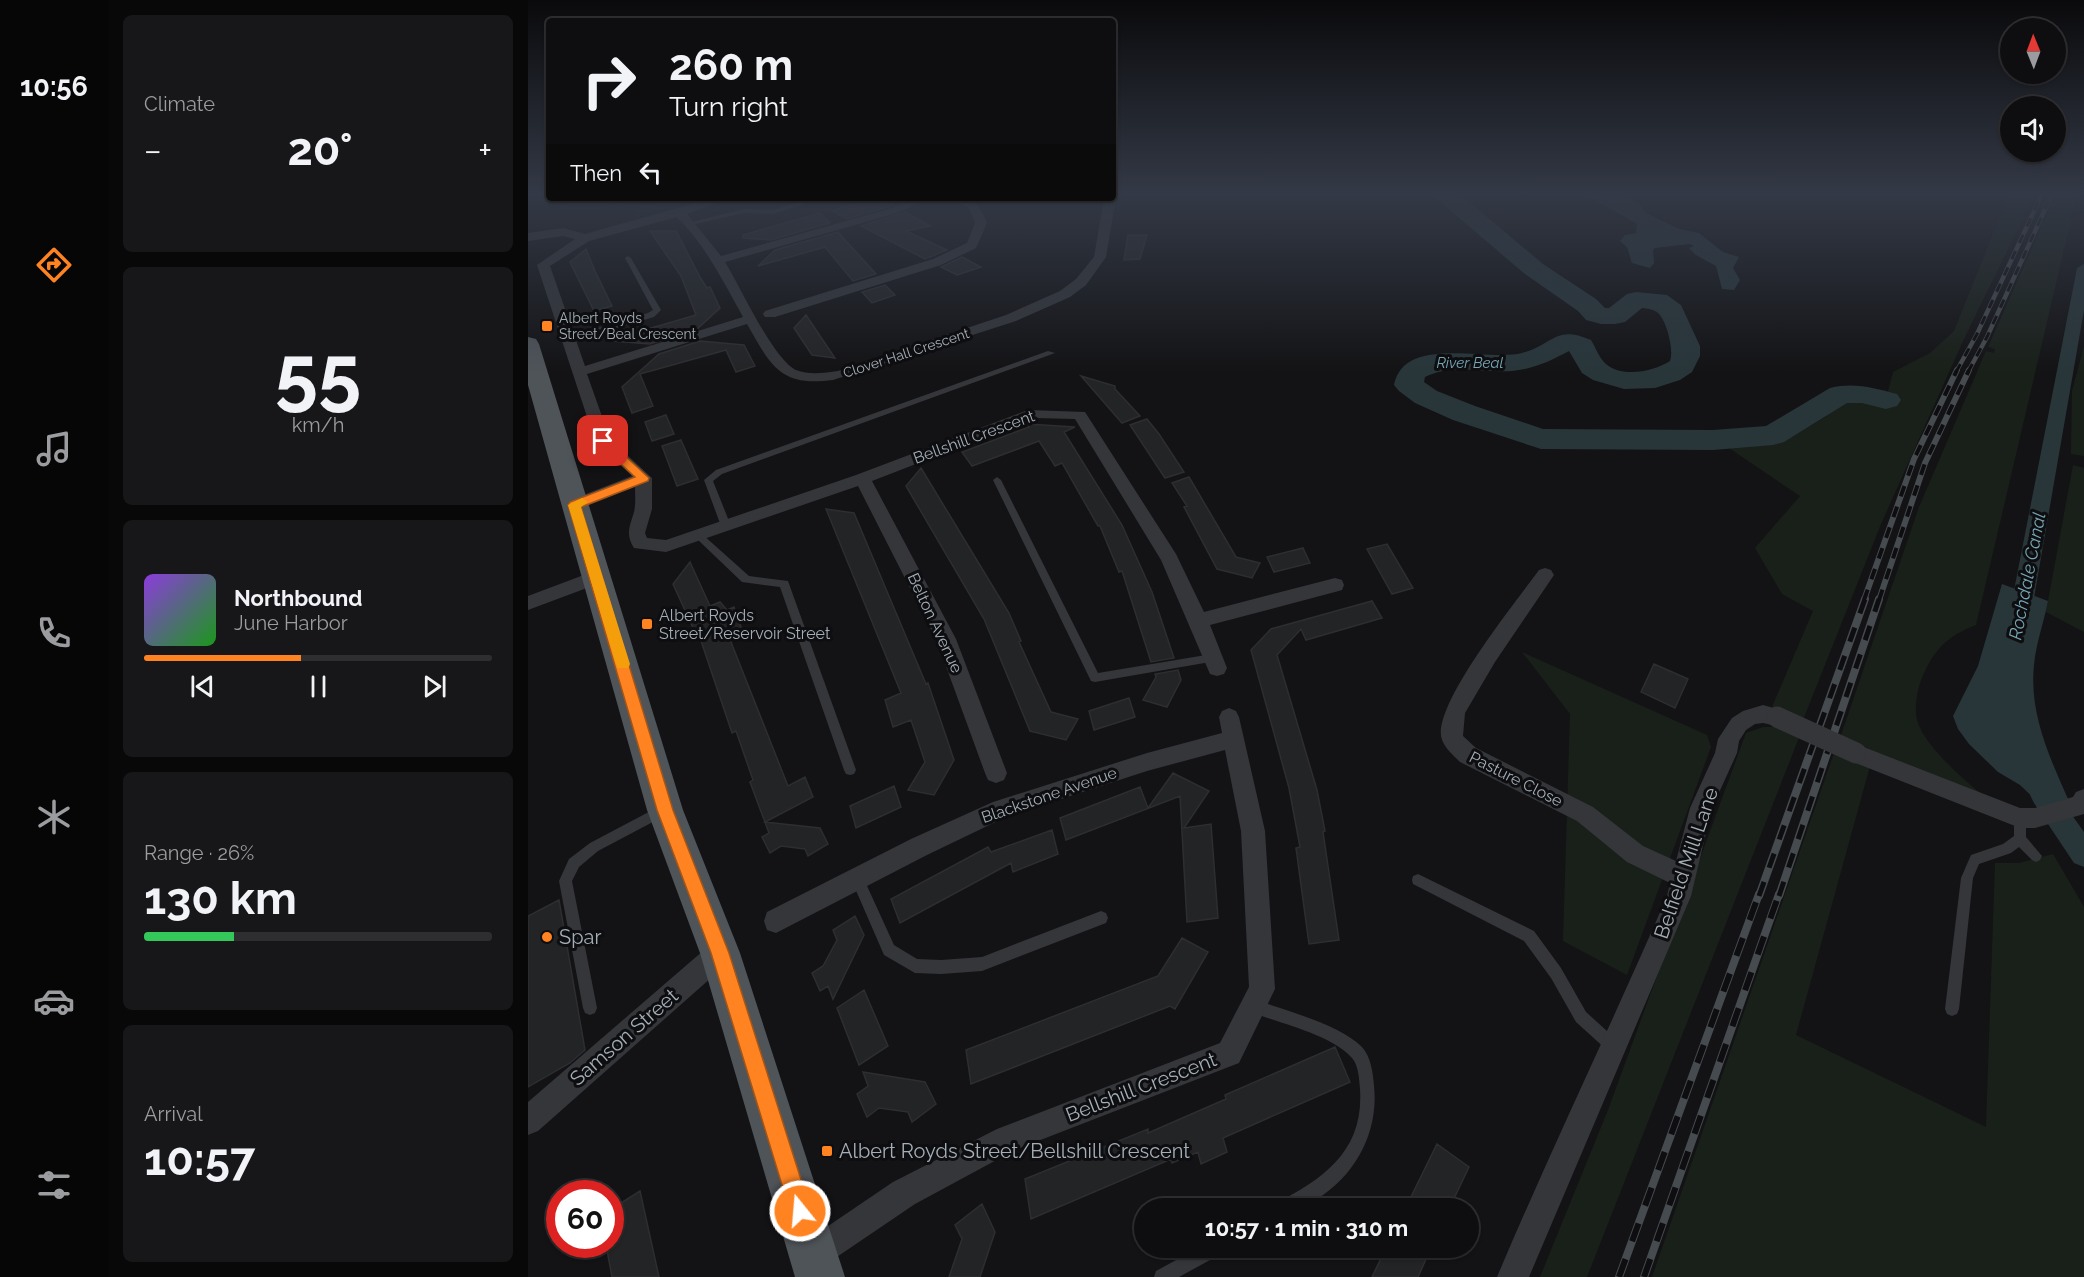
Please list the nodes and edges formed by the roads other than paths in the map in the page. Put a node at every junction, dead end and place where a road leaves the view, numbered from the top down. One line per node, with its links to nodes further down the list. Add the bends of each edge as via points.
1 (561, 254): 10 (street, via 543,265)
2 (714, 254): 7 (street, Clover Hall Crescent)
3 (742, 254): 7 (street)
4 (955, 254): 8 (street)
5 (1101, 254): 9 (street, Clover Hall Crescent, via 1081,282 1065,294 1011,318 840,375 813,378 783,369)
6 (628, 258): 10 (lane, via 657,310)
7 (719, 260): 9 (street, Clover Hall Crescent)
8 (770, 314)
9 (750, 320): 13 (street)
10 (567, 340): 13 (street)
11 (528, 344): 17 (main road)
12 (1051, 353): 18 (lane, via 719,472 708,480)
13 (579, 372): 14 (street, via 603,441)
14 (644, 478): 17 (street); 19 (street, Bellshill Crescent, via 643,510 636,533 640,544 666,546)
15 (862, 479): 18 (street, Bellshill Crescent); 24 (street, Bellshill Crescent, via 1033,413 1080,416 1170,559); 28 (street, Belton Avenue, via 946,639)
16 (997, 480): 25 (lane, via 1095,678)
17 (574, 505): 21 (main road)
18 (726, 526): 19 (street, Bellshill Crescent)
19 (699, 536): 27 (lane, via 746,579 784,584)
20 (1545, 575): 33 (street, Pasture Close, via 1455,712 1452,737 1468,755 1585,814 1635,854)
21 (597, 577): 23 (street); 30 (main road)
22 (1335, 585): 24 (street)
23 (528, 603)
24 (1199, 621): 25 (street, Bellshill Crescent)
25 (1215, 663)
26 (1231, 728): 34 (street, Blackstone Avenue, via 1147,762 1004,808); 39 (street, Bellshill Crescent, via 1253,831 1262,989)
27 (850, 770)
28 (996, 773)
29 (2082, 802): 31 (street)
30 (665, 810): 38 (main road); 40 (lane, via 594,847 574,863 565,881)
31 (2025, 825): 32 (lane); 33 (street, Belfield Mill Lane, bridge, via 1763,714 1739,724 1730,739 1701,808); 41 (lane, via 2007,849 1976,859 1971,866)
32 (2036, 856)
33 (1684, 878): 42 (street, Belfield Mill Lane)
34 (857, 879): 36 (lane, via 889,950 915,966 982,964); 37 (street, Blackstone Avenue)
35 (1418, 880): 42 (lane, via 1529,936 1581,1017)
36 (1101, 918)
37 (776, 921)
38 (720, 953): 43 (street, Samson Street); 46 (main road)
39 (1253, 1006): 44 (lane, via 1341,1040 1358,1054 1366,1074 1366,1124 1356,1149 1322,1186); 46 (street, Bellshill Crescent, via 1229,1053 1007,1139 904,1193)
40 (590, 1008)
41 (1952, 1009)
42 (1613, 1046): 48 (street, Belfield Mill Lane)
43 (528, 1121)
44 (1301, 1198)
45 (1197, 1258): 47 (lane)
46 (817, 1266)
47 (1162, 1277)
48 (1513, 1277)

